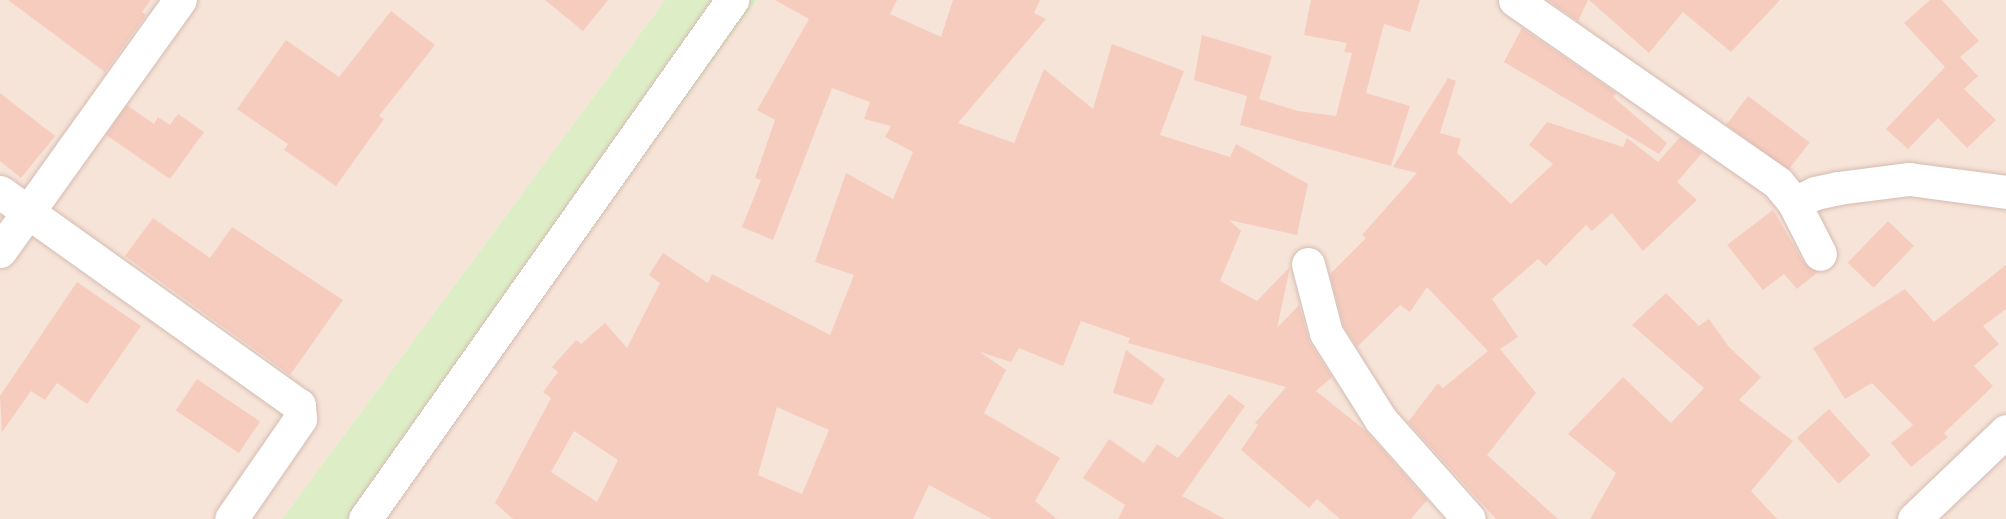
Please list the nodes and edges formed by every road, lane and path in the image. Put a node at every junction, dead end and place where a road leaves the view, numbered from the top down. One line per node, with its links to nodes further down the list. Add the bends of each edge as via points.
1 (180, 0): 7 (street)
2 (732, 0): 13 (street)
3 (1515, 0): 6 (street, via 1645,94 1721,141 1778,183)
4 (0, 192): 7 (street)
5 (2006, 192): 6 (street, via 1909,179 1826,190)
6 (1794, 203): 9 (street)
7 (28, 213): 8 (street); 12 (street, via 299,405 300,419)
8 (0, 251)
9 (1820, 254)
10 (1308, 264): 14 (street, via 1326,333 1381,420)
11 (2006, 431): 15 (street)
12 (231, 519)
13 (364, 519)
14 (1469, 519)
15 (1914, 519)

